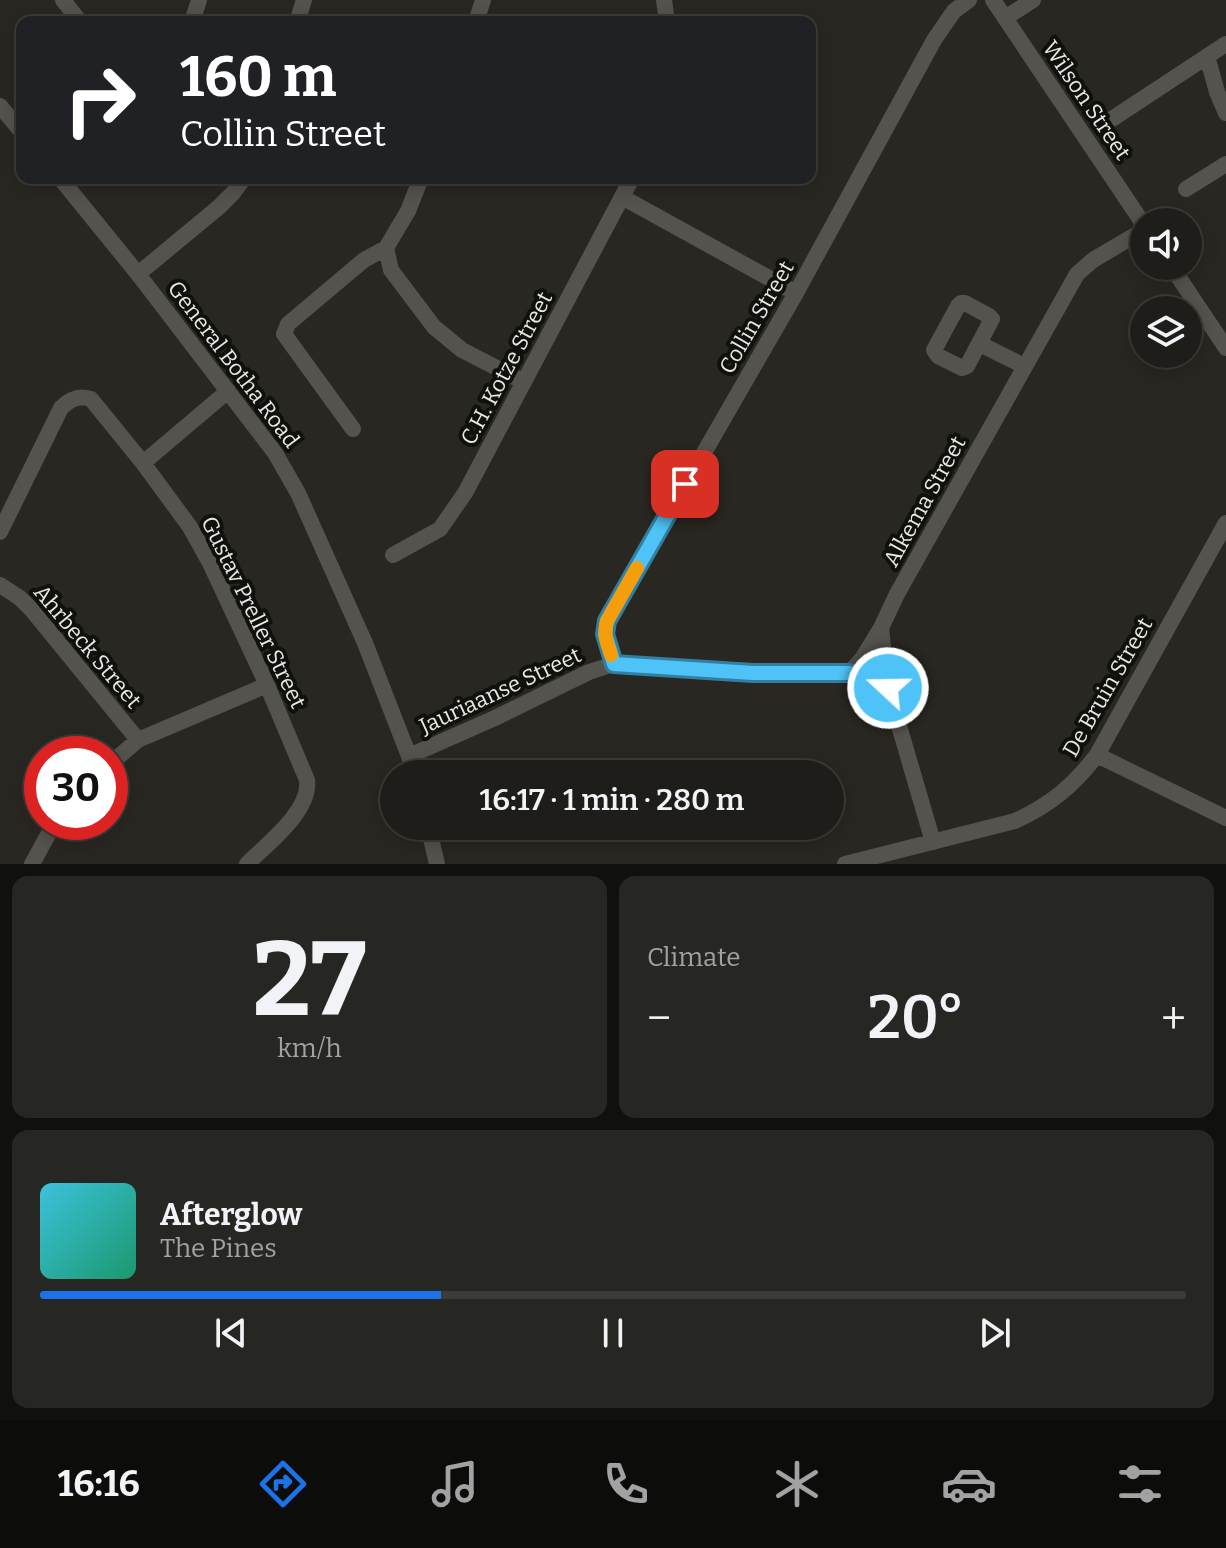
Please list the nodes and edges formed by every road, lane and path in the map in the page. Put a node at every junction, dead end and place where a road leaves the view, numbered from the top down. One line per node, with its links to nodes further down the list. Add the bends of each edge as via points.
1 (63, 0): 5 (street)
2 (969, 0): 25 (street, Collin Street, via 954,11 934,40)
3 (993, 0): 6 (street, Wilson Street)
4 (1033, 0): 6 (street)
5 (75, 16)
6 (1005, 18): 20 (street, Wilson Street)
7 (1226, 44): 8 (street)
8 (1207, 56): 10 (street); 11 (street)
9 (0, 106): 12 (street)
10 (1226, 113)
11 (1112, 119)
12 (16, 125)
13 (1226, 164): 18 (street)
14 (65, 184): 23 (street, General Botha Road)
15 (240, 184): 23 (street)
16 (419, 184): 22 (street)
17 (629, 184): 19 (street, C.H. Kotze Street)
18 (1186, 189)
19 (622, 197): 25 (street); 29 (street, C.H. Kotze Street)
20 (1131, 208)
21 (1130, 237): 28 (street, Alkema Street, via 1077,274)
22 (386, 248): 29 (street, via 395,276 434,327 462,350); 31 (street, via 288,324 284,334)
23 (138, 274): 30 (street, General Botha Road)
24 (1180, 280): 27 (street)
25 (796, 293): 38 (street, Collin Street, via 607,621 605,634)
26 (980, 344): 28 (street)
27 (1226, 348)
28 (1024, 366): 37 (street, Alkema Street)
29 (524, 382): 35 (street, C.H. Kotze Street, via 449,518 430,536)
30 (228, 391): 32 (street); 45 (street, General Botha Road, via 298,493)
31 (353, 429)
32 (143, 463): 34 (street, Gustav Preller Street, via 91,399 70,400 61,408); 40 (street, Gustav Preller Street, via 190,527)
33 (1226, 523): 44 (street, De Bruin Street)
34 (0, 532)
35 (393, 555)
36 (0, 585): 42 (street, Ahrbeck Street, via 31,609)
37 (881, 628): 39 (street); 41 (street)
38 (614, 664): 39 (street, Jauriaanse Street); 45 (street, Jauriaanse Street)
39 (849, 673): 41 (street, Jauriaanse Street)
40 (267, 685): 42 (street); 52 (street, Gustav Preller Street, via 308,789 289,821)
41 (888, 688): 50 (street)
42 (138, 740): 43 (street)
43 (128, 749)
44 (1097, 755): 47 (street); 50 (street, De Bruin Street, via 1072,784 1037,811)
45 (409, 756): 46 (street, General Botha Road)
46 (410, 760)
47 (1226, 818)
48 (45, 840): 51 (street)
49 (431, 840): 53 (street)
50 (933, 842): 54 (street, De Bruin Street)
51 (32, 864)
52 (247, 864)
53 (437, 864)
54 (845, 864)

